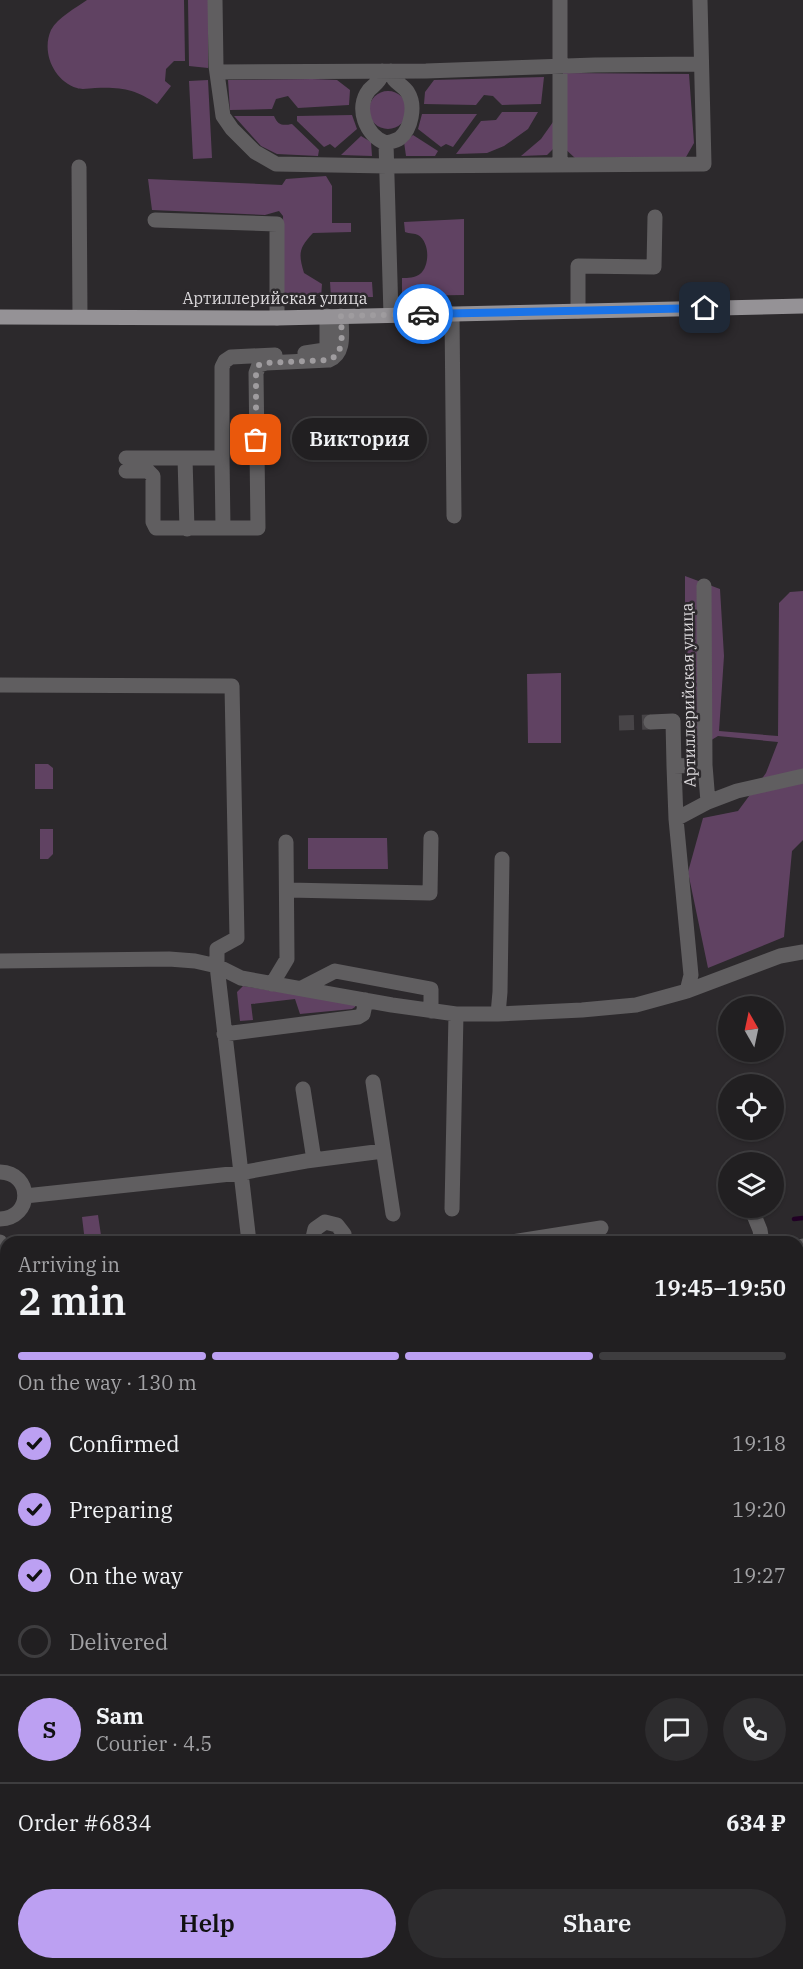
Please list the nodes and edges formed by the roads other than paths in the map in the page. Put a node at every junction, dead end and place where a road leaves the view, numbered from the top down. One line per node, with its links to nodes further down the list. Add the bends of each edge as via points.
1 (215, 0): 7 (street)
2 (560, 0): 5 (street)
3 (700, 0): 4 (street)
4 (701, 64): 5 (street); 9 (street, via 704,164)
5 (561, 67): 6 (street); 9 (street)
6 (387, 71): 7 (street); 8 (street, via 369,90 362,106 368,129); 8 (street, via 407,91 412,114 400,138)
7 (217, 72): 10 (street, via 222,116 264,158 276,164)
8 (386, 143): 10 (street)
9 (560, 165): 10 (street)
10 (387, 166): 17 (street)
11 (79, 167): 18 (street)
12 (654, 217): 15 (street, via 654,267 578,266)
13 (155, 220): 21 (street, via 277,224)
14 (803, 306): 15 (main road, Артиллерийская улица)
15 (578, 311): 16 (main road, Артиллерийская улица)
16 (452, 314): 17 (main road, Артиллерийская улица); 24 (street)
17 (391, 315): 19 (main road, Артиллерийская улица)
18 (80, 316): 20 (main road, Артиллерийская улица); 21 (main road, Артиллерийская улица)
19 (334, 316): 21 (main road, Артиллерийская улица); 23 (street, via 325,350 231,357 225,361); 25 (street, via 342,338 336,357 259,365 258,528)
20 (0, 317)
21 (277, 318)
22 (185, 458): 23 (street); 26 (street); 26 (street, via 126,464 153,476 156,528)
23 (222, 458): 25 (street)
24 (453, 516)
25 (223, 528): 26 (street)
26 (187, 529)
27 (704, 586): 30 (street, Артиллерийская улица)
28 (0, 685): 41 (street, via 232,686 237,938 217,949)
29 (651, 722): 31 (street, via 673,721)
30 (705, 765): 31 (street); 33 (street, Артиллерийская улица)
31 (674, 766): 34 (street)
32 (803, 776): 33 (street)
33 (708, 802): 34 (street)
34 (676, 819): 44 (street, via 691,975)
35 (431, 838): 38 (street, via 430,893)
36 (286, 842): 38 (street)
37 (502, 859): 48 (street)
38 (288, 890): 42 (street, via 286,959)
39 (803, 952): 44 (street, via 780,956)
40 (0, 961): 41 (street, via 169,959)
41 (217, 966): 42 (street, via 241,978); 49 (street)
42 (272, 984): 43 (street)
43 (302, 988): 45 (street); 46 (street, via 335,971 431,989)
44 (687, 991): 48 (street, via 636,1005)
45 (366, 1000): 46 (street); 49 (street, via 363,1014 358,1017)
46 (431, 1011): 47 (street)
47 (456, 1014): 48 (street); 57 (street)
48 (498, 1014)
49 (224, 1034): 55 (street)
50 (373, 1082): 52 (street)
51 (303, 1089): 53 (street)
52 (383, 1151): 53 (street); 58 (street)
53 (314, 1160): 55 (street)
54 (0, 1172): 56 (street, via 18,1179)
55 (240, 1173): 56 (street); 62 (street)
56 (25, 1196): 60 (street, via 15,1215)
57 (452, 1209)
58 (393, 1215)
59 (755, 1218): 66 (street)
60 (0, 1219)
61 (601, 1228): 65 (street)
62 (248, 1236)
63 (313, 1236): 64 (street, via 315,1229 325,1222 337,1225)
64 (344, 1236)
65 (550, 1236)
66 (761, 1236)

